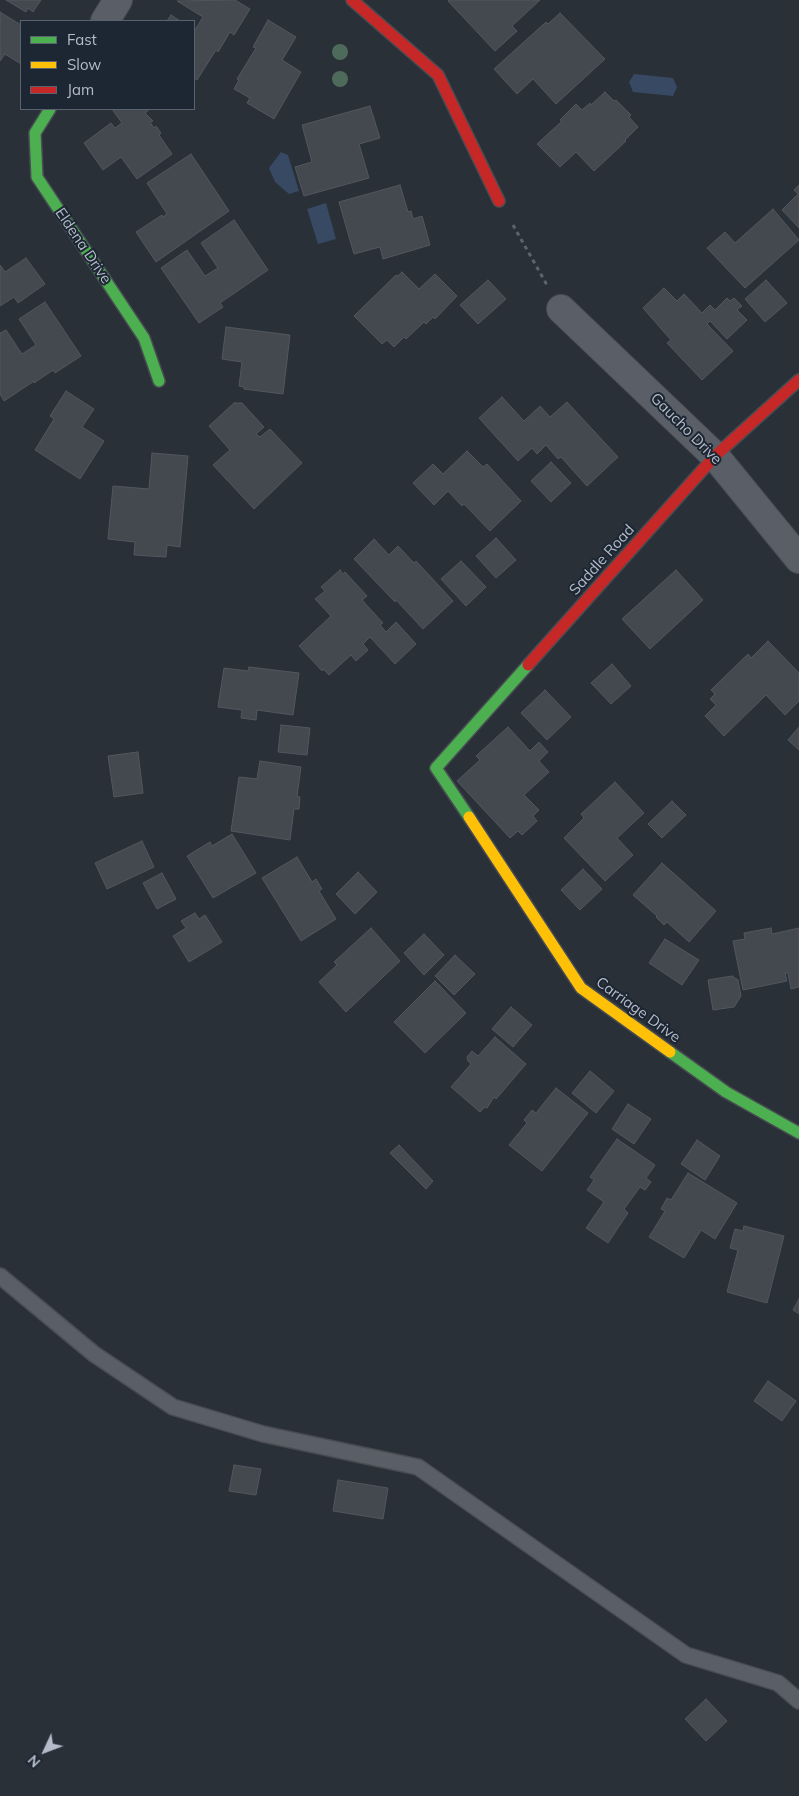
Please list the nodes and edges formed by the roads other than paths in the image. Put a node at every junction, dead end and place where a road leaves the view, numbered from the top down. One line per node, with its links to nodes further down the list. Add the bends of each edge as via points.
1 (118, 0): 3 (street)
2 (352, 0): 5 (street, via 438,75)
3 (106, 20)
4 (49, 110): 8 (street, Eldena Drive, via 35,133 37,177 144,338)
5 (499, 200)
6 (561, 309): 9 (street, Gaucho Drive)
7 (799, 380): 9 (street, Saddle Road)
8 (159, 381)
9 (715, 456): 10 (street, Gaucho Drive); 11 (street, Saddle Road)
10 (799, 560)
11 (436, 768): 12 (street, Carriage Drive, via 581,988 726,1092)
12 (799, 1133)
13 (0, 1276): 14 (lane, via 94,1354 173,1407 263,1434 418,1467 686,1655 778,1683)
14 (799, 1701)

